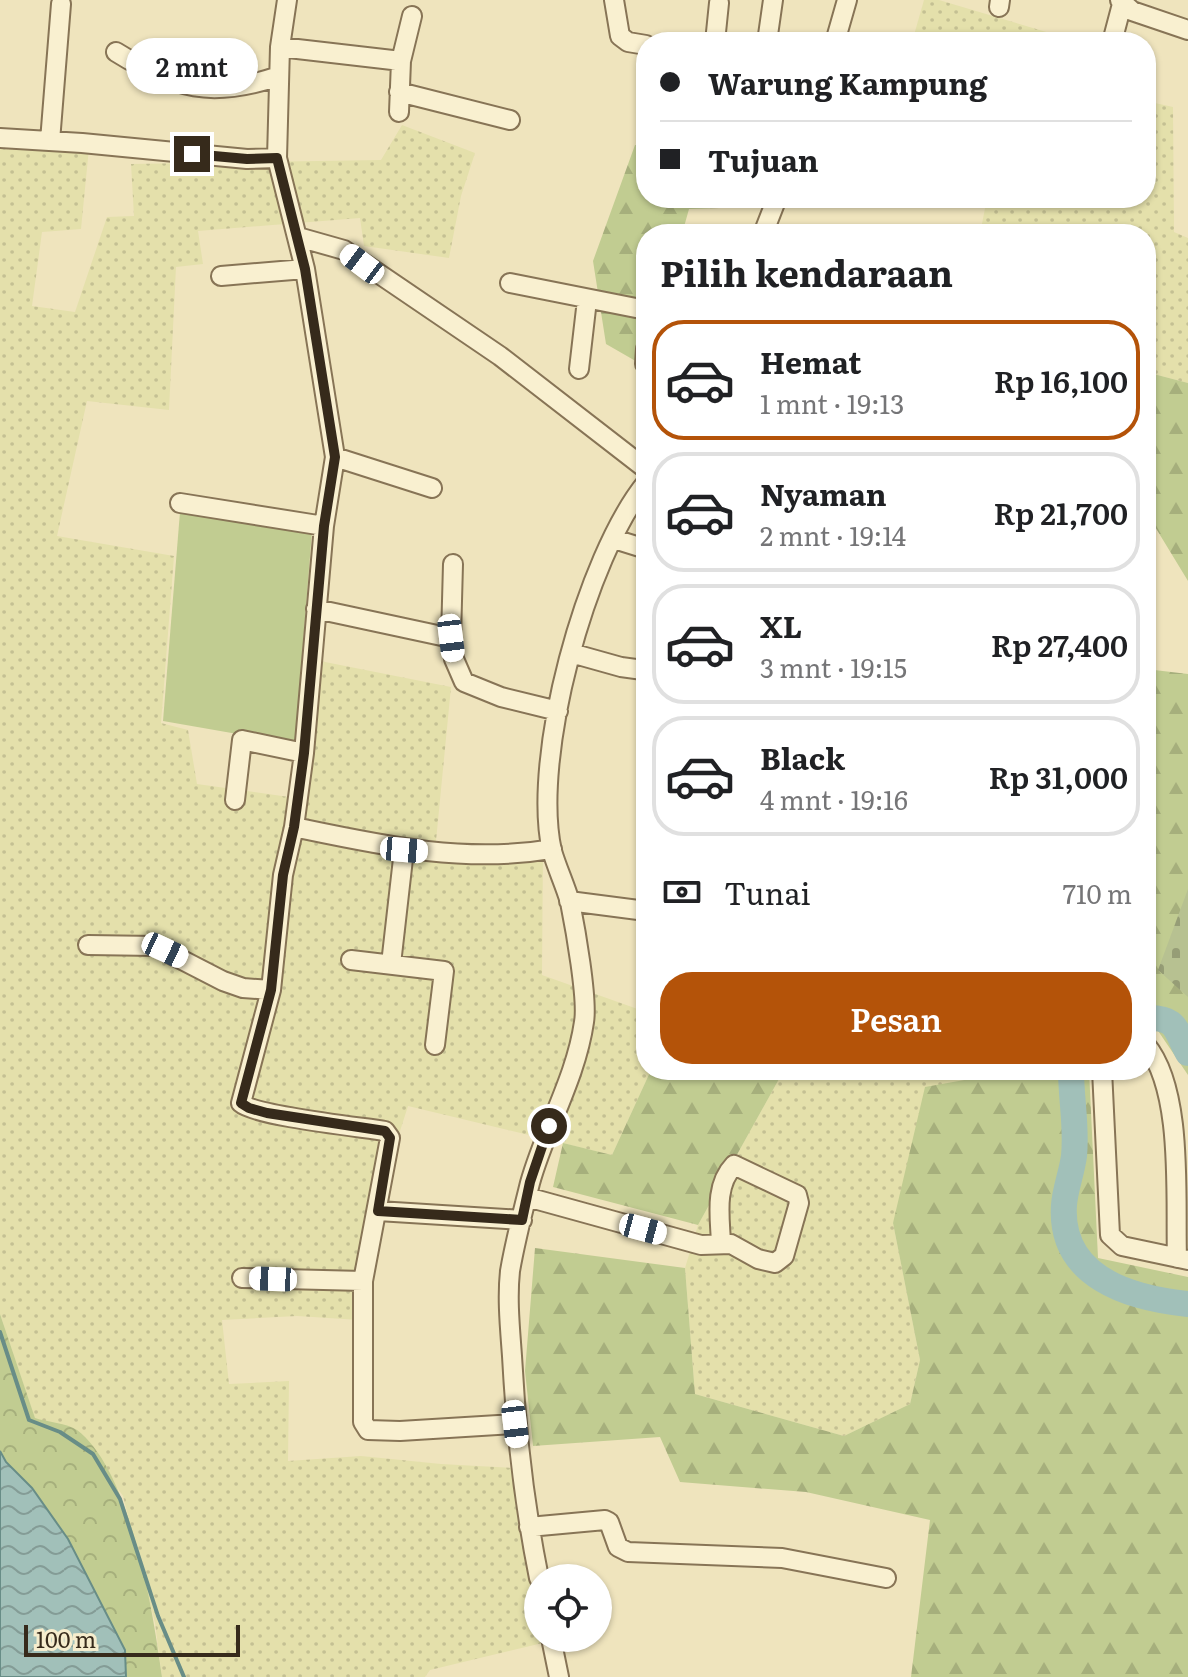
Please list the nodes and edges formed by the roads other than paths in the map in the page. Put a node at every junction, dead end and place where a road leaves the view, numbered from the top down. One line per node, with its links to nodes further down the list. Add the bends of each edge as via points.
1 (287, 0): 15 (street)
2 (614, 0): 14 (street, via 620,36)
3 (773, 0): 11 (street)
4 (847, 0): 12 (street)
5 (1121, 2): 9 (street, via 1132,11); 13 (street)
6 (719, 3): 10 (street)
7 (61, 4): 23 (street)
8 (412, 16): 17 (street)
9 (1188, 30)
10 (716, 32)
11 (768, 32)
12 (838, 32)
13 (1114, 32)
14 (636, 43)
15 (280, 47): 17 (street); 18 (street)
16 (116, 52): 18 (street, via 151,74 212,90)
17 (401, 61): 19 (street)
18 (279, 76): 24 (street)
19 (399, 92): 20 (street); 21 (street)
20 (399, 112)
21 (510, 120)
22 (0, 138): 23 (street)
23 (50, 141): 24 (street)
24 (277, 158): 25 (street)
25 (298, 237): 26 (street); 33 (street, via 344,250 500,356)
26 (305, 269): 27 (street); 32 (street)
27 (221, 276)
28 (510, 283): 29 (street)
29 (587, 300): 30 (street); 31 (street)
30 (636, 308)
31 (579, 369)
32 (335, 457): 34 (street); 37 (street)
33 (636, 461)
34 (432, 488)
35 (636, 496): 38 (street)
36 (180, 503): 37 (street)
37 (324, 526): 41 (street)
38 (614, 539): 39 (street); 43 (street, via 590,588)
39 (636, 546)
40 (453, 564): 42 (street)
41 (316, 609): 42 (street); 46 (street)
42 (451, 638): 45 (street, via 464,682)
43 (571, 653): 44 (street); 45 (street)
44 (636, 669)
45 (558, 711): 49 (street, via 547,777)
46 (304, 753): 47 (street, via 242,740); 48 (street)
47 (235, 800)
48 (294, 827): 50 (street); 56 (street, via 283,875)
49 (552, 849): 50 (street, via 487,854); 51 (street)
50 (404, 850): 55 (street)
51 (569, 901): 52 (street); 61 (street, via 584,1023)
52 (636, 910)
53 (88, 945): 56 (street, via 155,946 223,981)
54 (351, 960): 55 (street)
55 (391, 964): 57 (street, via 444,971)
56 (271, 990): 62 (street, via 241,1103 267,1113 385,1131 390,1138)
57 (435, 1045)
58 (1156, 1063): 60 (street)
59 (1102, 1080): 65 (street, via 1110,1235 1122,1246)
60 (1180, 1118): 65 (street)
61 (527, 1197): 63 (street); 64 (street, via 701,1245)
62 (378, 1211): 63 (street); 67 (street)
63 (522, 1220): 68 (street, via 509,1294)
64 (721, 1243): 64 (street, via 719,1200 734,1165 797,1195 799,1203 779,1261 770,1263)
65 (1182, 1259)
66 (242, 1278): 67 (street)
67 (363, 1281): 68 (street, via 363,1422 368,1430)
68 (515, 1424): 69 (street)
69 (529, 1527): 70 (street); 71 (street, via 605,1520 618,1547 628,1552 783,1549)
70 (536, 1564)
71 (886, 1578)
72 (554, 1652): 73 (street)
73 (559, 1677)

